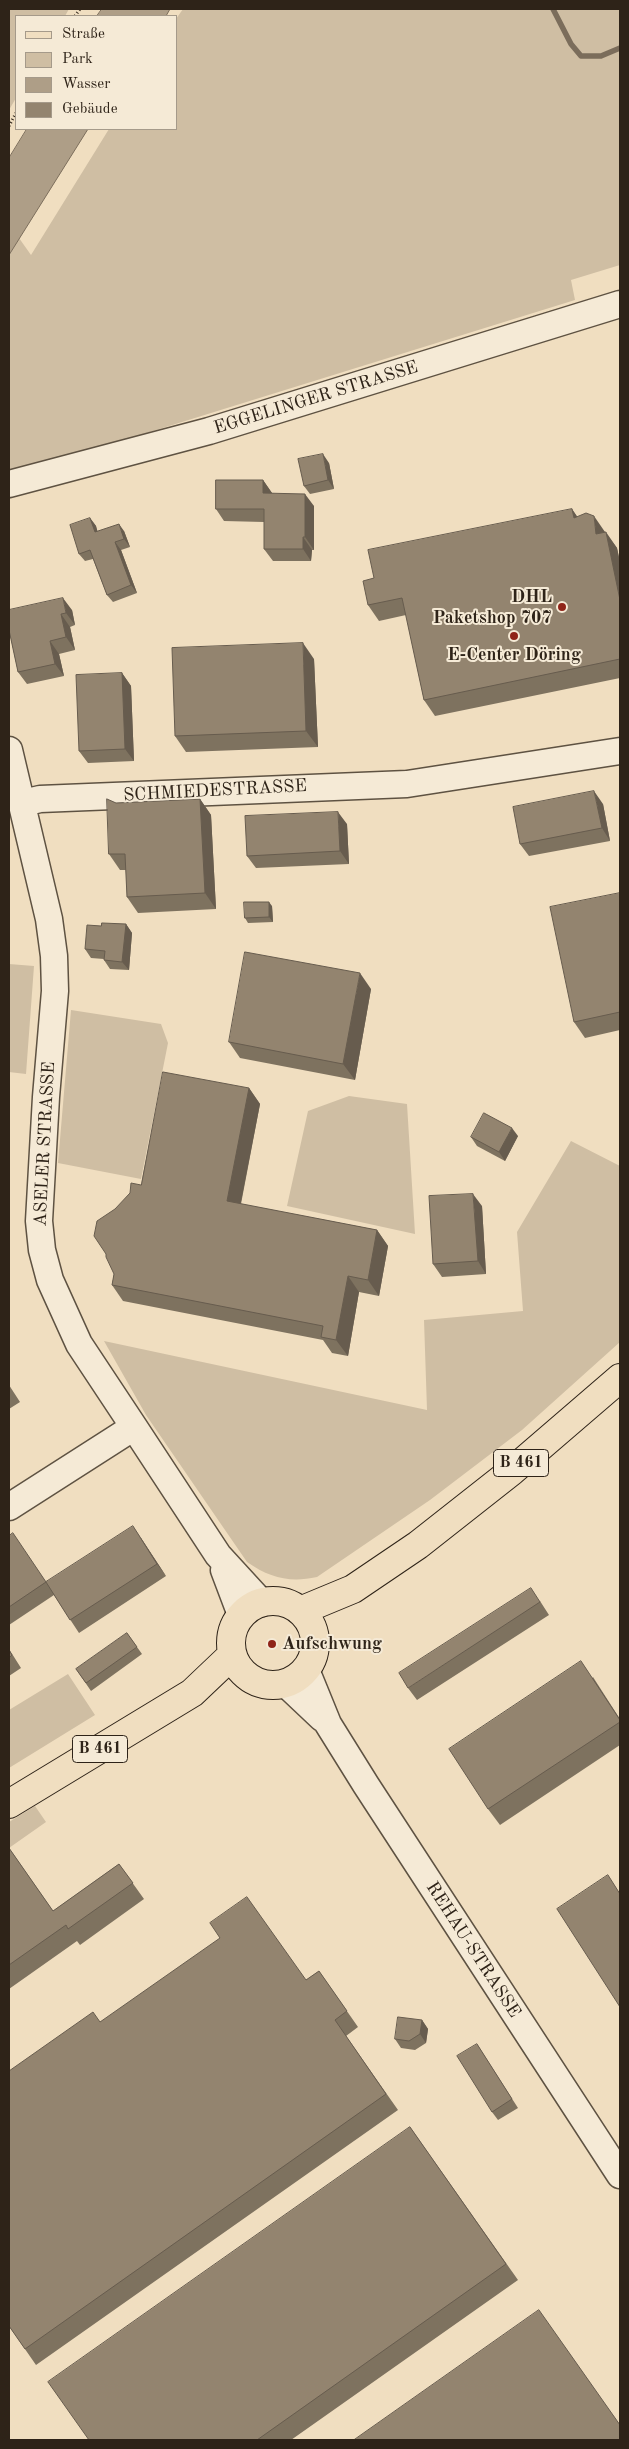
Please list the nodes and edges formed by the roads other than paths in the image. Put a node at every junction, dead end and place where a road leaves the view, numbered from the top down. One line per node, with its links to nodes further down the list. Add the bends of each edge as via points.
1 (620, 304): 2 (street, EGGELINGER STRASSE, via 209,431)
2 (9, 484)
3 (9, 750): 5 (street, ASELER STRASSE)
4 (620, 751): 5 (street, SCHMIEDESTRASSE, via 408,784 59,798)
5 (23, 804): 7 (street, ASELER STRASSE, via 49,919 55,991 39,1221 42,1250 50,1280 68,1322)
6 (620, 1378): 10 (main road, B 461, via 418,1545)
7 (134, 1427): 8 (street); 9 (street, ASELER STRASSE)
8 (9, 1507)
9 (252, 1609): 10 (main road, via 282,1603); 11 (main road, via 233,1629)
10 (307, 1623): 12 (main road, via 315,1646 312,1659)
11 (232, 1655): 13 (main road); 14 (main road, B 461)
12 (296, 1677): 13 (main road, via 261,1684); 16 (street, REHAU-STRASSE)
13 (250, 1679): 14 (main road, B 461)
14 (192, 1693): 15 (main road, B 461)
15 (9, 1804)
16 (620, 2174)

